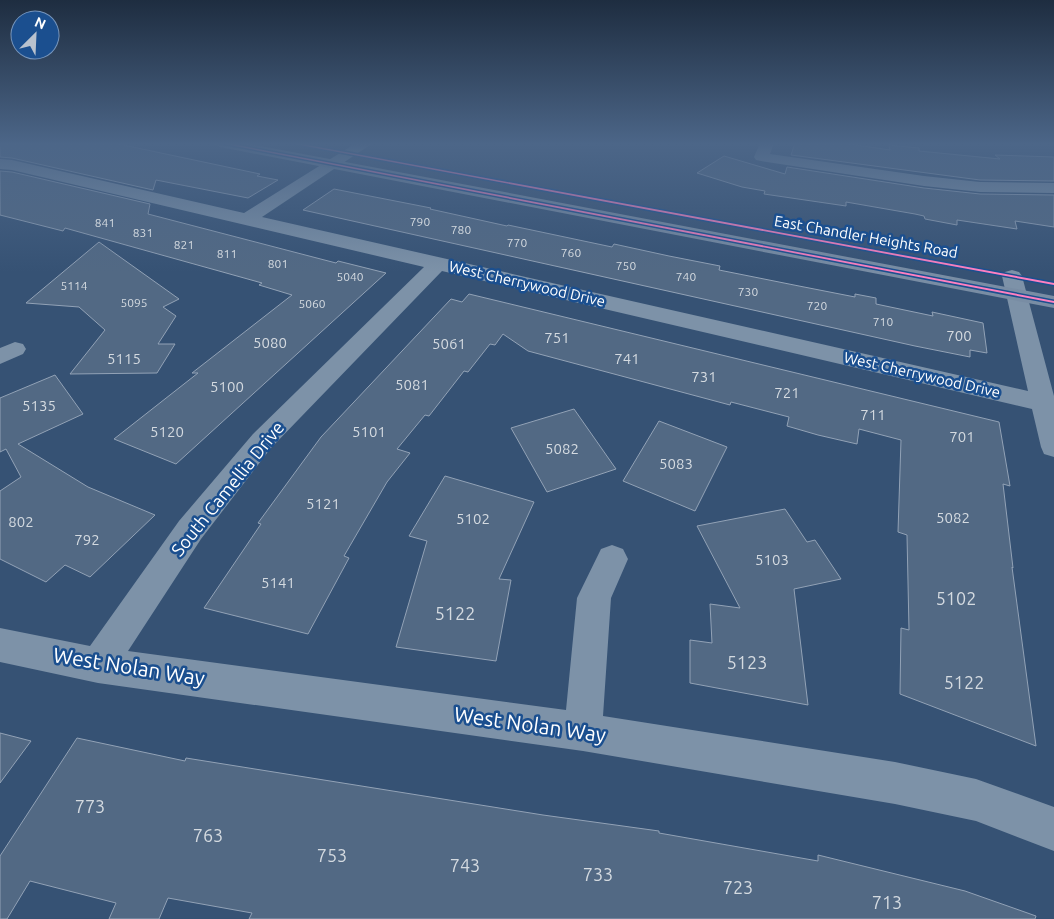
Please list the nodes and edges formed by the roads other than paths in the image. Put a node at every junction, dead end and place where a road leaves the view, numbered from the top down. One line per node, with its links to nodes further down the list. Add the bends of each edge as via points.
1 (103, 186): 7 (street, West Cherrywood Drive)
2 (300, 186): 7 (street)
3 (451, 186): 10 (main road, East Chandler Heights Road)
4 (509, 186): 10 (main road, East Chandler Heights Road)
5 (978, 186): 6 (street)
6 (1054, 188)
7 (247, 219): 8 (street, West Cherrywood Drive)
8 (439, 263): 12 (street, West Cherrywood Drive); 16 (street, South Camellia Drive, via 262,441 190,530)
9 (1054, 284): 10 (main road, East Chandler Heights Road)
10 (1014, 286): 11 (main road, East Chandler Heights Road); 12 (street)
11 (1054, 302)
12 (1049, 405): 13 (street)
13 (1054, 447)
14 (612, 558): 17 (street, via 594,598)
15 (0, 645): 16 (street, West Nolan Way)
16 (98, 665): 17 (street, West Nolan Way)
17 (583, 732): 18 (street, West Nolan Way, via 904,785 976,800)
18 (1054, 830)

